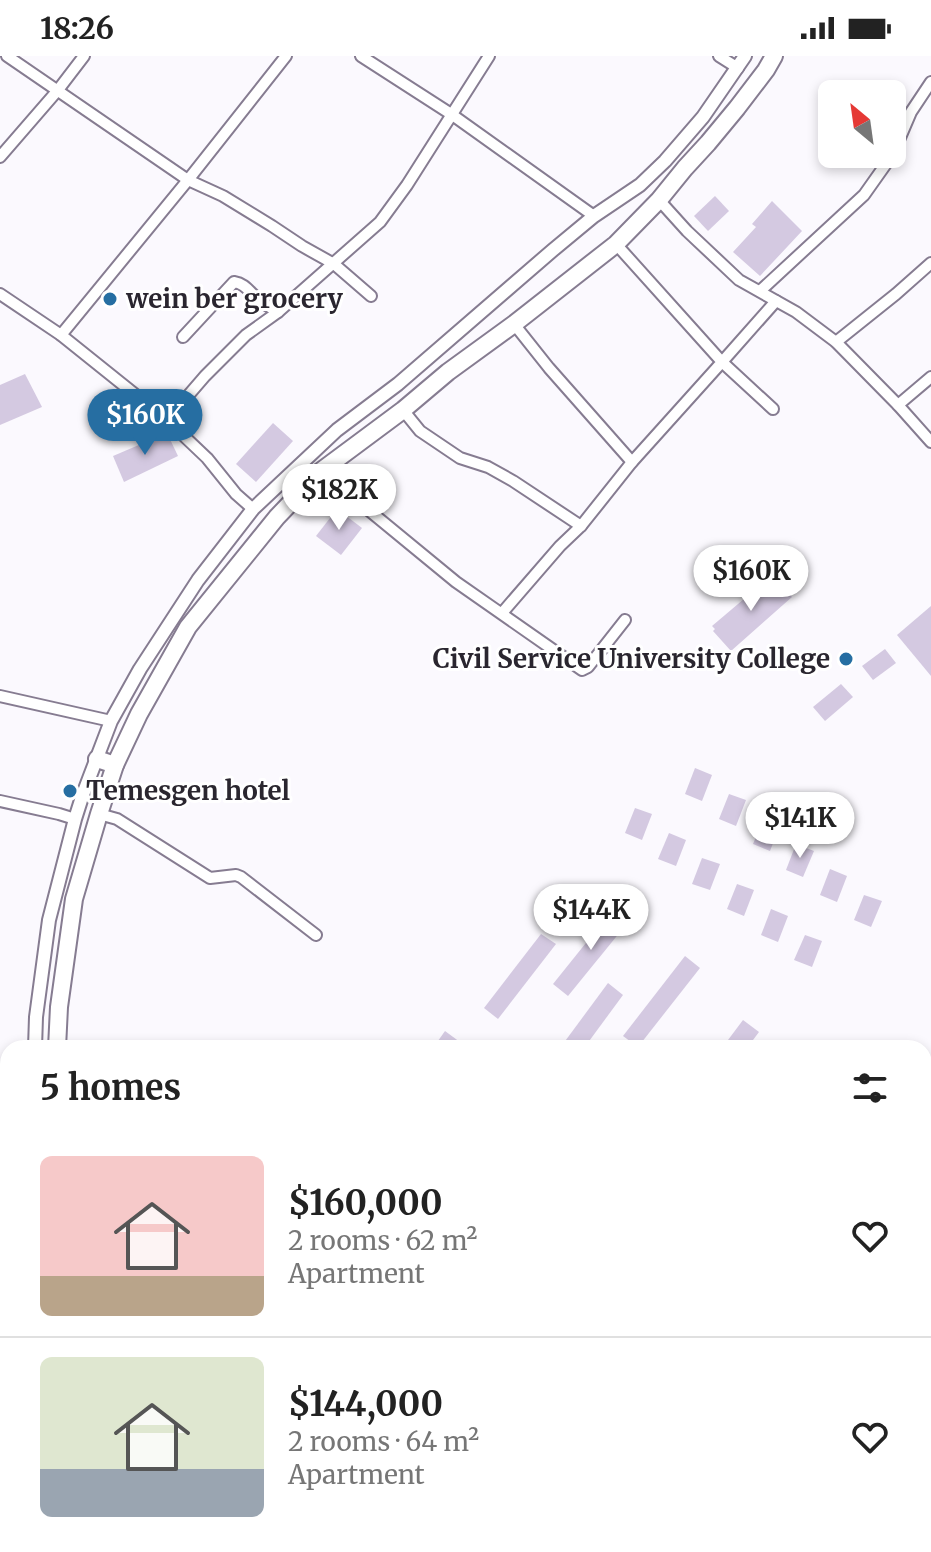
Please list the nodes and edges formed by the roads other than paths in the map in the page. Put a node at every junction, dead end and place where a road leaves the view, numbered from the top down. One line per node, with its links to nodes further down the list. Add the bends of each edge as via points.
1 (7, 56): 10 (street)
2 (84, 56): 10 (street)
3 (286, 56): 13 (street)
4 (361, 56): 11 (street)
5 (489, 56): 11 (street)
6 (719, 56): 8 (street)
7 (774, 56): 14 (main road)
8 (741, 62): 15 (street, via 665,161)
9 (931, 82): 19 (street, via 893,154 864,195)
10 (58, 90): 12 (street); 13 (street)
11 (451, 114): 15 (street); 18 (street, via 380,222)
12 (0, 157)
13 (188, 180): 18 (street); 25 (street)
14 (659, 200): 16 (main road); 19 (street, via 739,280)
15 (594, 216): 37 (street, via 337,430)
16 (616, 244): 24 (main road); 28 (street)
17 (931, 263): 27 (street)
18 (334, 264): 21 (street); 23 (street)
19 (760, 291): 22 (street)
20 (0, 294): 25 (street)
21 (371, 296)
22 (776, 301): 27 (street); 28 (street)
23 (278, 312): 26 (street, via 234,282); 33 (street, via 246,335)
24 (514, 324): 32 (main road); 35 (street)
25 (61, 335): 33 (street)
26 (183, 337)
27 (836, 342): 30 (street)
28 (722, 362): 31 (street); 35 (street)
29 (931, 377): 30 (street)
30 (898, 405): 34 (street)
31 (773, 409)
32 (403, 410): 36 (main road); 38 (street, via 420,431 460,458 513,481)
33 (167, 420): 37 (street)
34 (931, 442)
35 (632, 462): 38 (street)
36 (321, 471): 39 (street, via 456,582); 44 (main road, via 188,627)
37 (253, 509): 42 (street, via 198,580)
38 (581, 526): 39 (street)
39 (502, 613): 40 (street, via 582,670)
40 (625, 620)
41 (0, 696): 42 (street)
42 (111, 721): 43 (street)
43 (97, 759): 44 (main road); 47 (street)
44 (115, 765): 46 (main road)
45 (0, 801): 47 (street)
46 (99, 814): 48 (street, via 117,819 210,878 241,877); 50 (main road, via 74,899)
47 (75, 819): 49 (street, via 49,920)
48 (316, 935)
49 (35, 1040)
50 (57, 1040)

